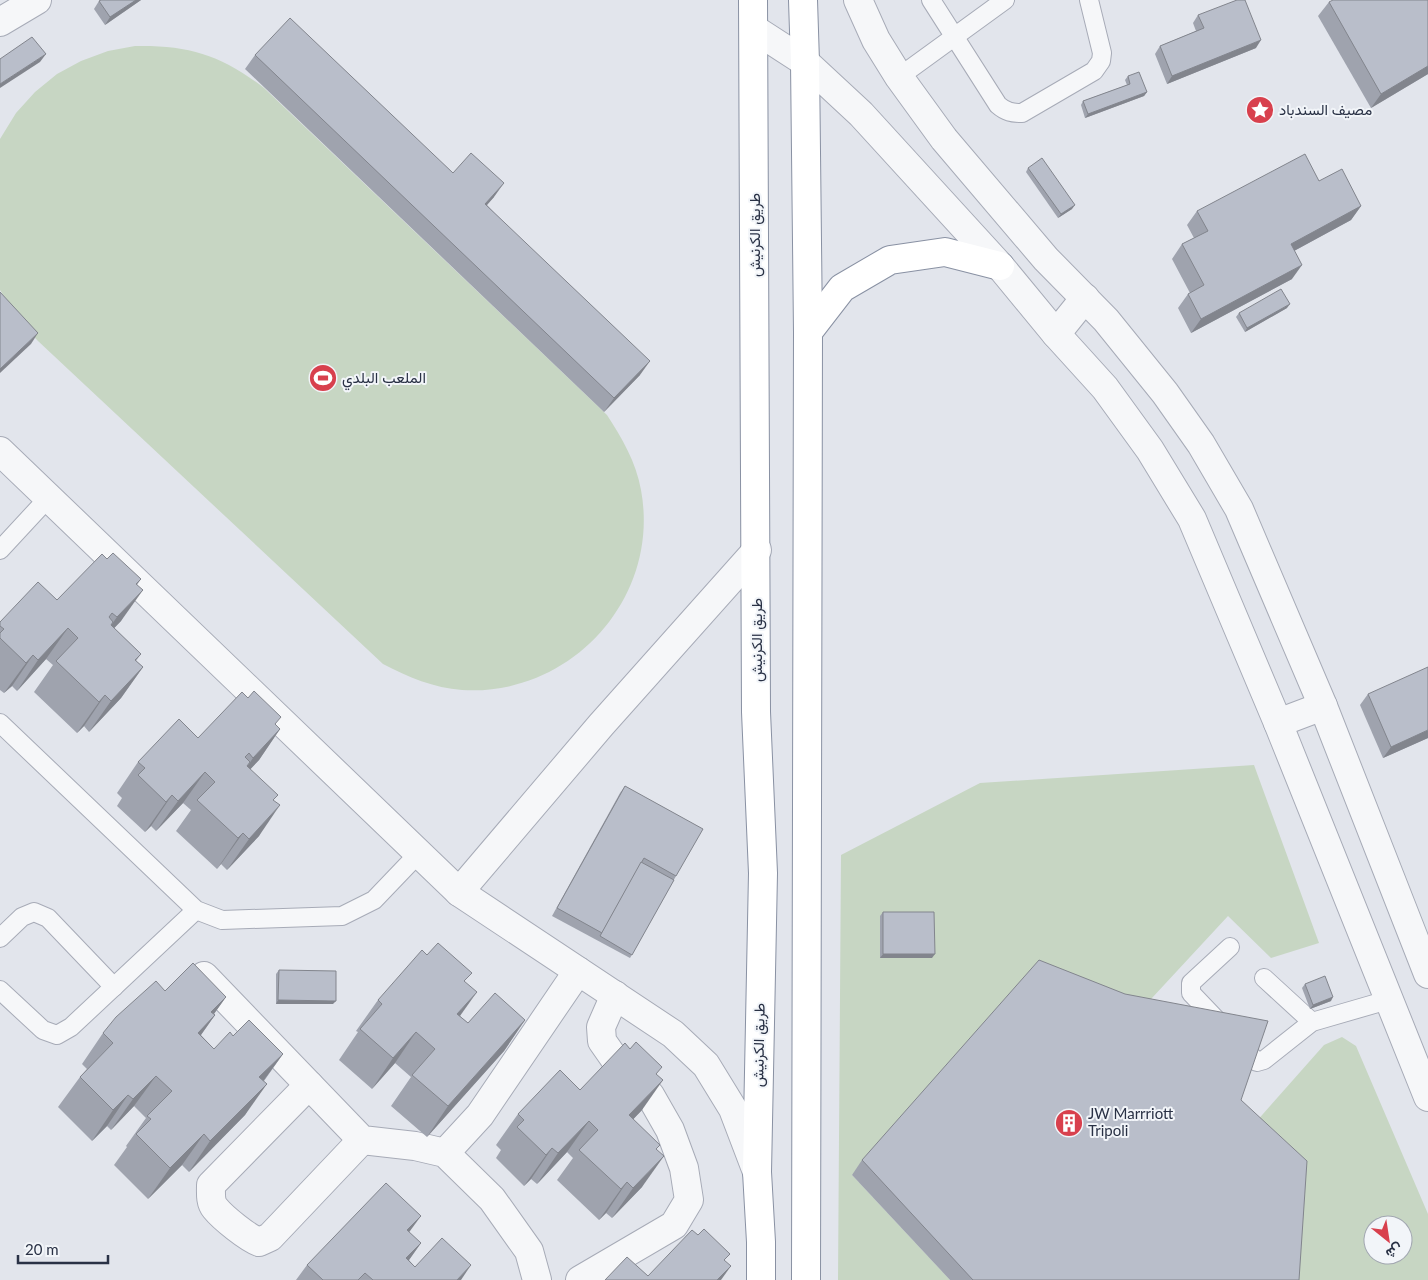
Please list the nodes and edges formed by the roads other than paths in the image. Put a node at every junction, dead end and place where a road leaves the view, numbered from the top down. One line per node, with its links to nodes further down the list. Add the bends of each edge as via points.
1 (36, 0): 8 (street)
2 (753, 0): 9 (highway, طريق الكرنيش)
3 (803, 0): 11 (highway)
4 (858, 0): 12 (street, via 876,40)
5 (931, 0): 10 (lane)
6 (1089, 0): 10 (lane, via 1102,53 1098,67 1022,113 1011,113 998,105)
7 (999, 2): 10 (lane)
8 (0, 22)
9 (754, 29): 11 (street); 20 (highway, طريق الكرنيش)
10 (955, 37): 12 (lane)
11 (805, 62): 13 (street, via 861,114); 15 (highway)
12 (899, 77): 14 (street, via 944,139 1046,259)
13 (1000, 266): 15 (highway, via 945,252 890,260 842,288); 16 (street)
14 (1085, 298): 16 (street); 21 (street, via 1164,393 1201,444 1239,508)
15 (808, 332): 46 (highway)
16 (1056, 334): 23 (street, via 1105,388 1134,427 1192,519)
17 (0, 451): 18 (street)
18 (49, 497): 19 (lane); 24 (street)
19 (0, 550)
20 (757, 550): 25 (street, via 601,725); 42 (highway, طريق الكرنيش, via 756,712 763,873)
21 (1323, 706): 23 (street); 30 (street)
22 (0, 723): 26 (lane)
23 (1278, 723): 36 (street)
24 (418, 853): 25 (street); 26 (lane, via 374,900 342,916 222,920)
25 (459, 892): 29 (street)
26 (196, 910): 33 (lane)
27 (0, 938): 33 (lane, via 22,917 34,912 48,918)
28 (1230, 947): 37 (lane, via 1190,983 1191,993 1257,1062)
29 (578, 971): 35 (street); 41 (street, via 480,1115)
30 (1428, 974)
31 (204, 976): 38 (street)
32 (1264, 978): 37 (lane)
33 (114, 987): 34 (lane, via 71,1027 57,1035 43,1030)
34 (0, 990)
35 (615, 995): 42 (street, via 673,1034 706,1064 733,1110); 44 (street, via 601,1026 602,1041 650,1095 670,1130 684,1168 689,1200 674,1225)
36 (1388, 1000): 37 (lane); 39 (street)
37 (1312, 1022)
38 (309, 1085): 40 (street); 40 (street, via 211,1185 214,1208 250,1239 259,1242 270,1237)
39 (1428, 1097)
40 (362, 1140): 41 (street)
41 (446, 1153): 43 (street, via 492,1199 529,1251)
42 (757, 1172): 45 (highway, طريق الكرنيش)
43 (536, 1280)
44 (580, 1280)
45 (761, 1280)
46 (806, 1280)

